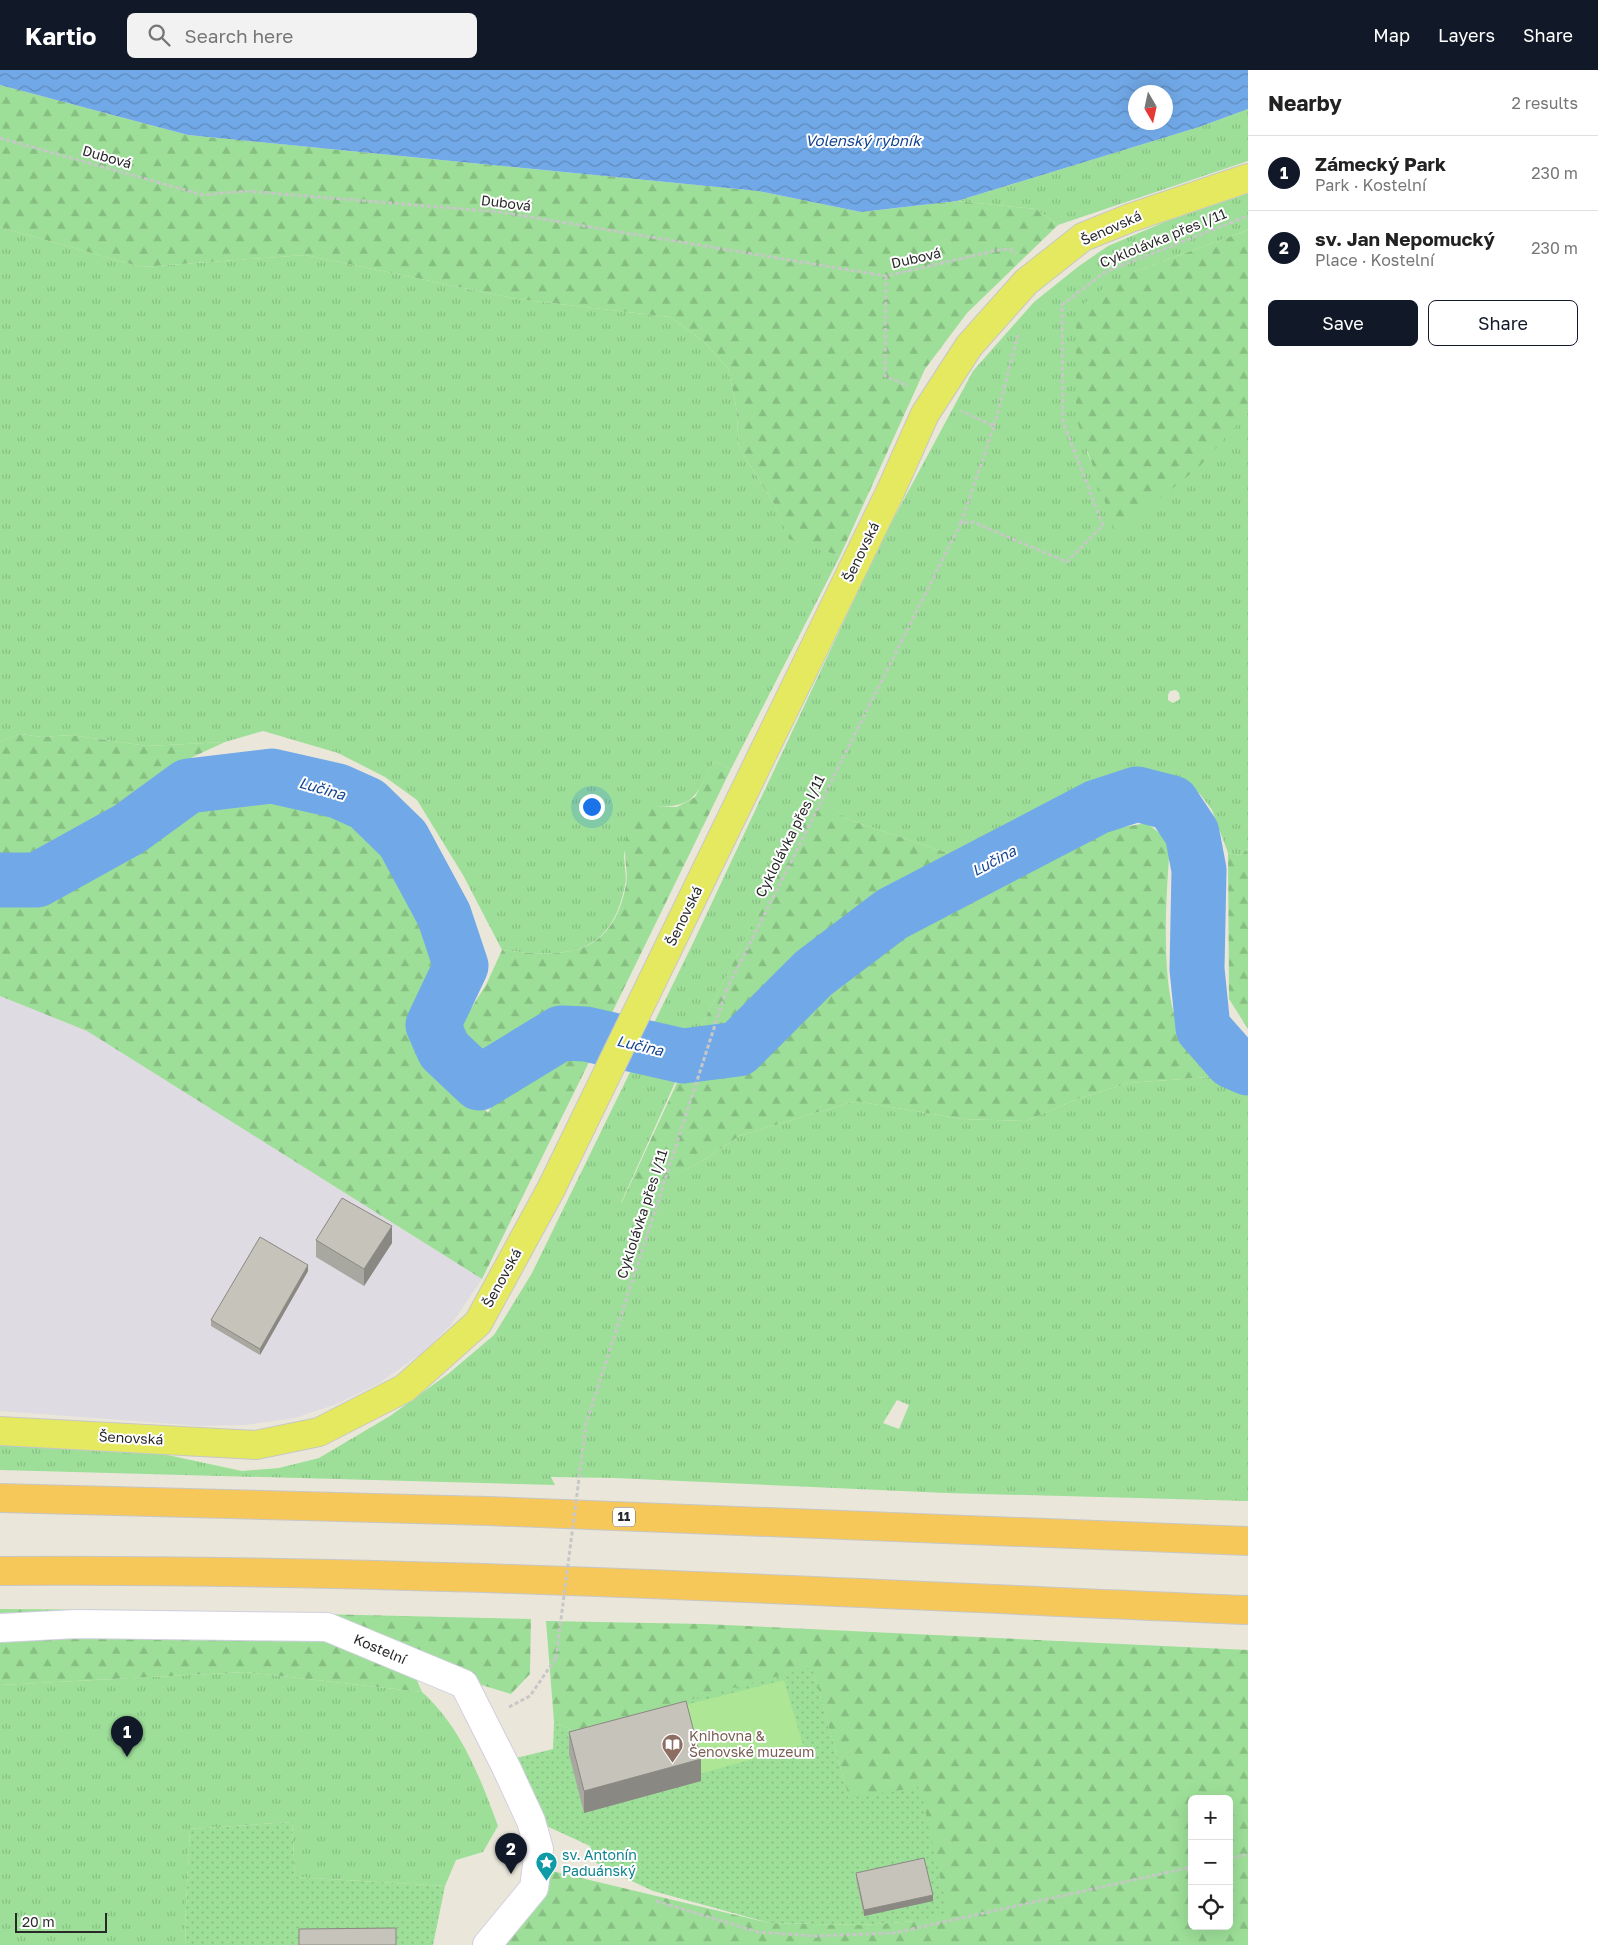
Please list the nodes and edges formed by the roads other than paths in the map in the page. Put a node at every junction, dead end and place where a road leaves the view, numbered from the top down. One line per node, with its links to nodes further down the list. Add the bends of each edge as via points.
1 (1248, 178): 2 (main road, Šenovská, bridge, via 1083,237 1026,282 969,346 925,414 551,1188 478,1323 405,1388 318,1432 256,1445)
2 (0, 1431)
3 (0, 1498): 4 (highway, 11, via 478,1511)
4 (1248, 1542)
5 (0, 1571): 6 (highway, via 94,1570 487,1579)
6 (1248, 1610)
7 (0, 1628): 8 (street, Kostelní, via 76,1624 326,1627 464,1684 531,1821 539,1849 534,1888)
8 (487, 1945)

